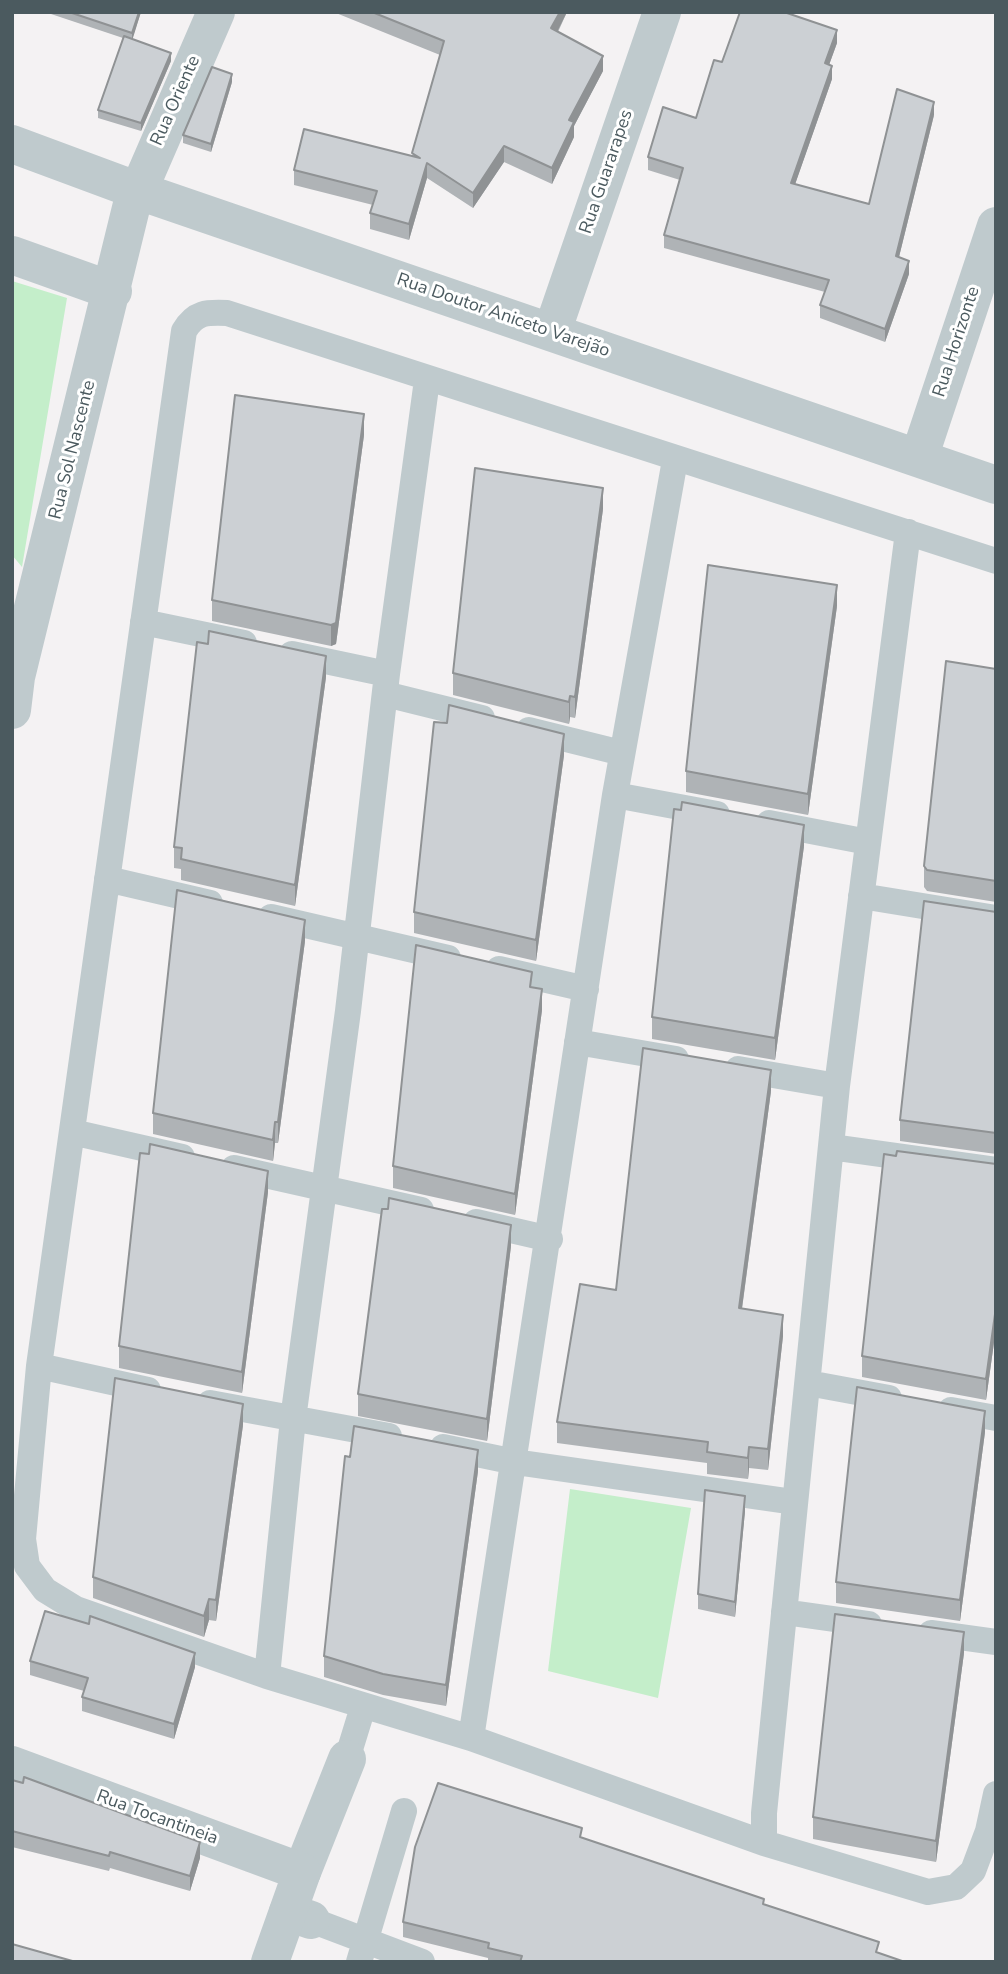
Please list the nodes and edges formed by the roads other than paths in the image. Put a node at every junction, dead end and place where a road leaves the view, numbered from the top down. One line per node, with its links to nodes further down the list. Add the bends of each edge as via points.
1 (216, 12): 4 (street, Rua Oriente)
2 (662, 12): 8 (street, Rua Guararapes)
3 (12, 144): 4 (street, Rua Doutor Aniceto Varejão)
4 (133, 199): 7 (street, Rua Sol Nascente); 8 (street, Rua Doutor Aniceto Varejão)
5 (996, 226): 10 (street, Rua Horizonte)
6 (12, 255): 7 (street)
7 (115, 277): 17 (street, Rua Sol Nascente)
8 (552, 332): 10 (street, Rua Doutor Aniceto Varejão)
9 (428, 380): 11 (lane); 15 (lane, via 227,313 205,312 192,318 184,331); 16 (lane)
10 (919, 458): 12 (street, Rua Doutor Aniceto Varejão)
11 (674, 460): 13 (lane); 18 (lane)
12 (996, 485)
13 (908, 532): 14 (lane); 20 (lane)
14 (996, 561)
15 (143, 622): 16 (lane); 21 (lane)
16 (386, 684): 18 (lane); 24 (lane)
17 (14, 687)
18 (622, 753): 19 (lane)
19 (615, 795): 20 (lane); 25 (lane)
20 (868, 842): 22 (lane)
21 (107, 879): 24 (lane); 28 (lane)
22 (861, 897): 23 (lane); 27 (lane)
23 (996, 918)
24 (357, 936): 25 (lane); 31 (lane)
25 (586, 989): 26 (lane)
26 (578, 1042): 27 (lane); 32 (lane)
27 (836, 1086): 29 (lane)
28 (72, 1132): 31 (lane); 33 (lane)
29 (831, 1147): 30 (lane); 34 (lane)
30 (996, 1170)
31 (324, 1189): 32 (lane); 36 (lane)
32 (550, 1239): 37 (lane)
33 (39, 1366): 36 (lane); 41 (lane, via 23,1539 27,1566 45,1590 76,1609)
34 (808, 1383): 35 (lane); 38 (lane)
35 (996, 1418)
36 (293, 1419): 37 (lane); 41 (lane)
37 (515, 1462): 38 (lane); 43 (lane)
38 (794, 1502): 39 (lane)
39 (784, 1612): 40 (lane); 48 (lane)
40 (996, 1642)
41 (267, 1676): 42 (lane)
42 (363, 1707): 43 (lane); 44 (lane)
43 (471, 1738): 48 (lane)
44 (347, 1759): 49 (street)
45 (12, 1765): 49 (street, Rua Tocantineia)
46 (996, 1794): 48 (lane, via 973,1871 956,1887 928,1892)
47 (404, 1811): 51 (lane)
48 (764, 1843)
49 (302, 1872): 50 (street)
50 (300, 1916): 51 (lane); 52 (street)
51 (362, 1951): 53 (lane)
52 (270, 1962)
53 (422, 1962)

